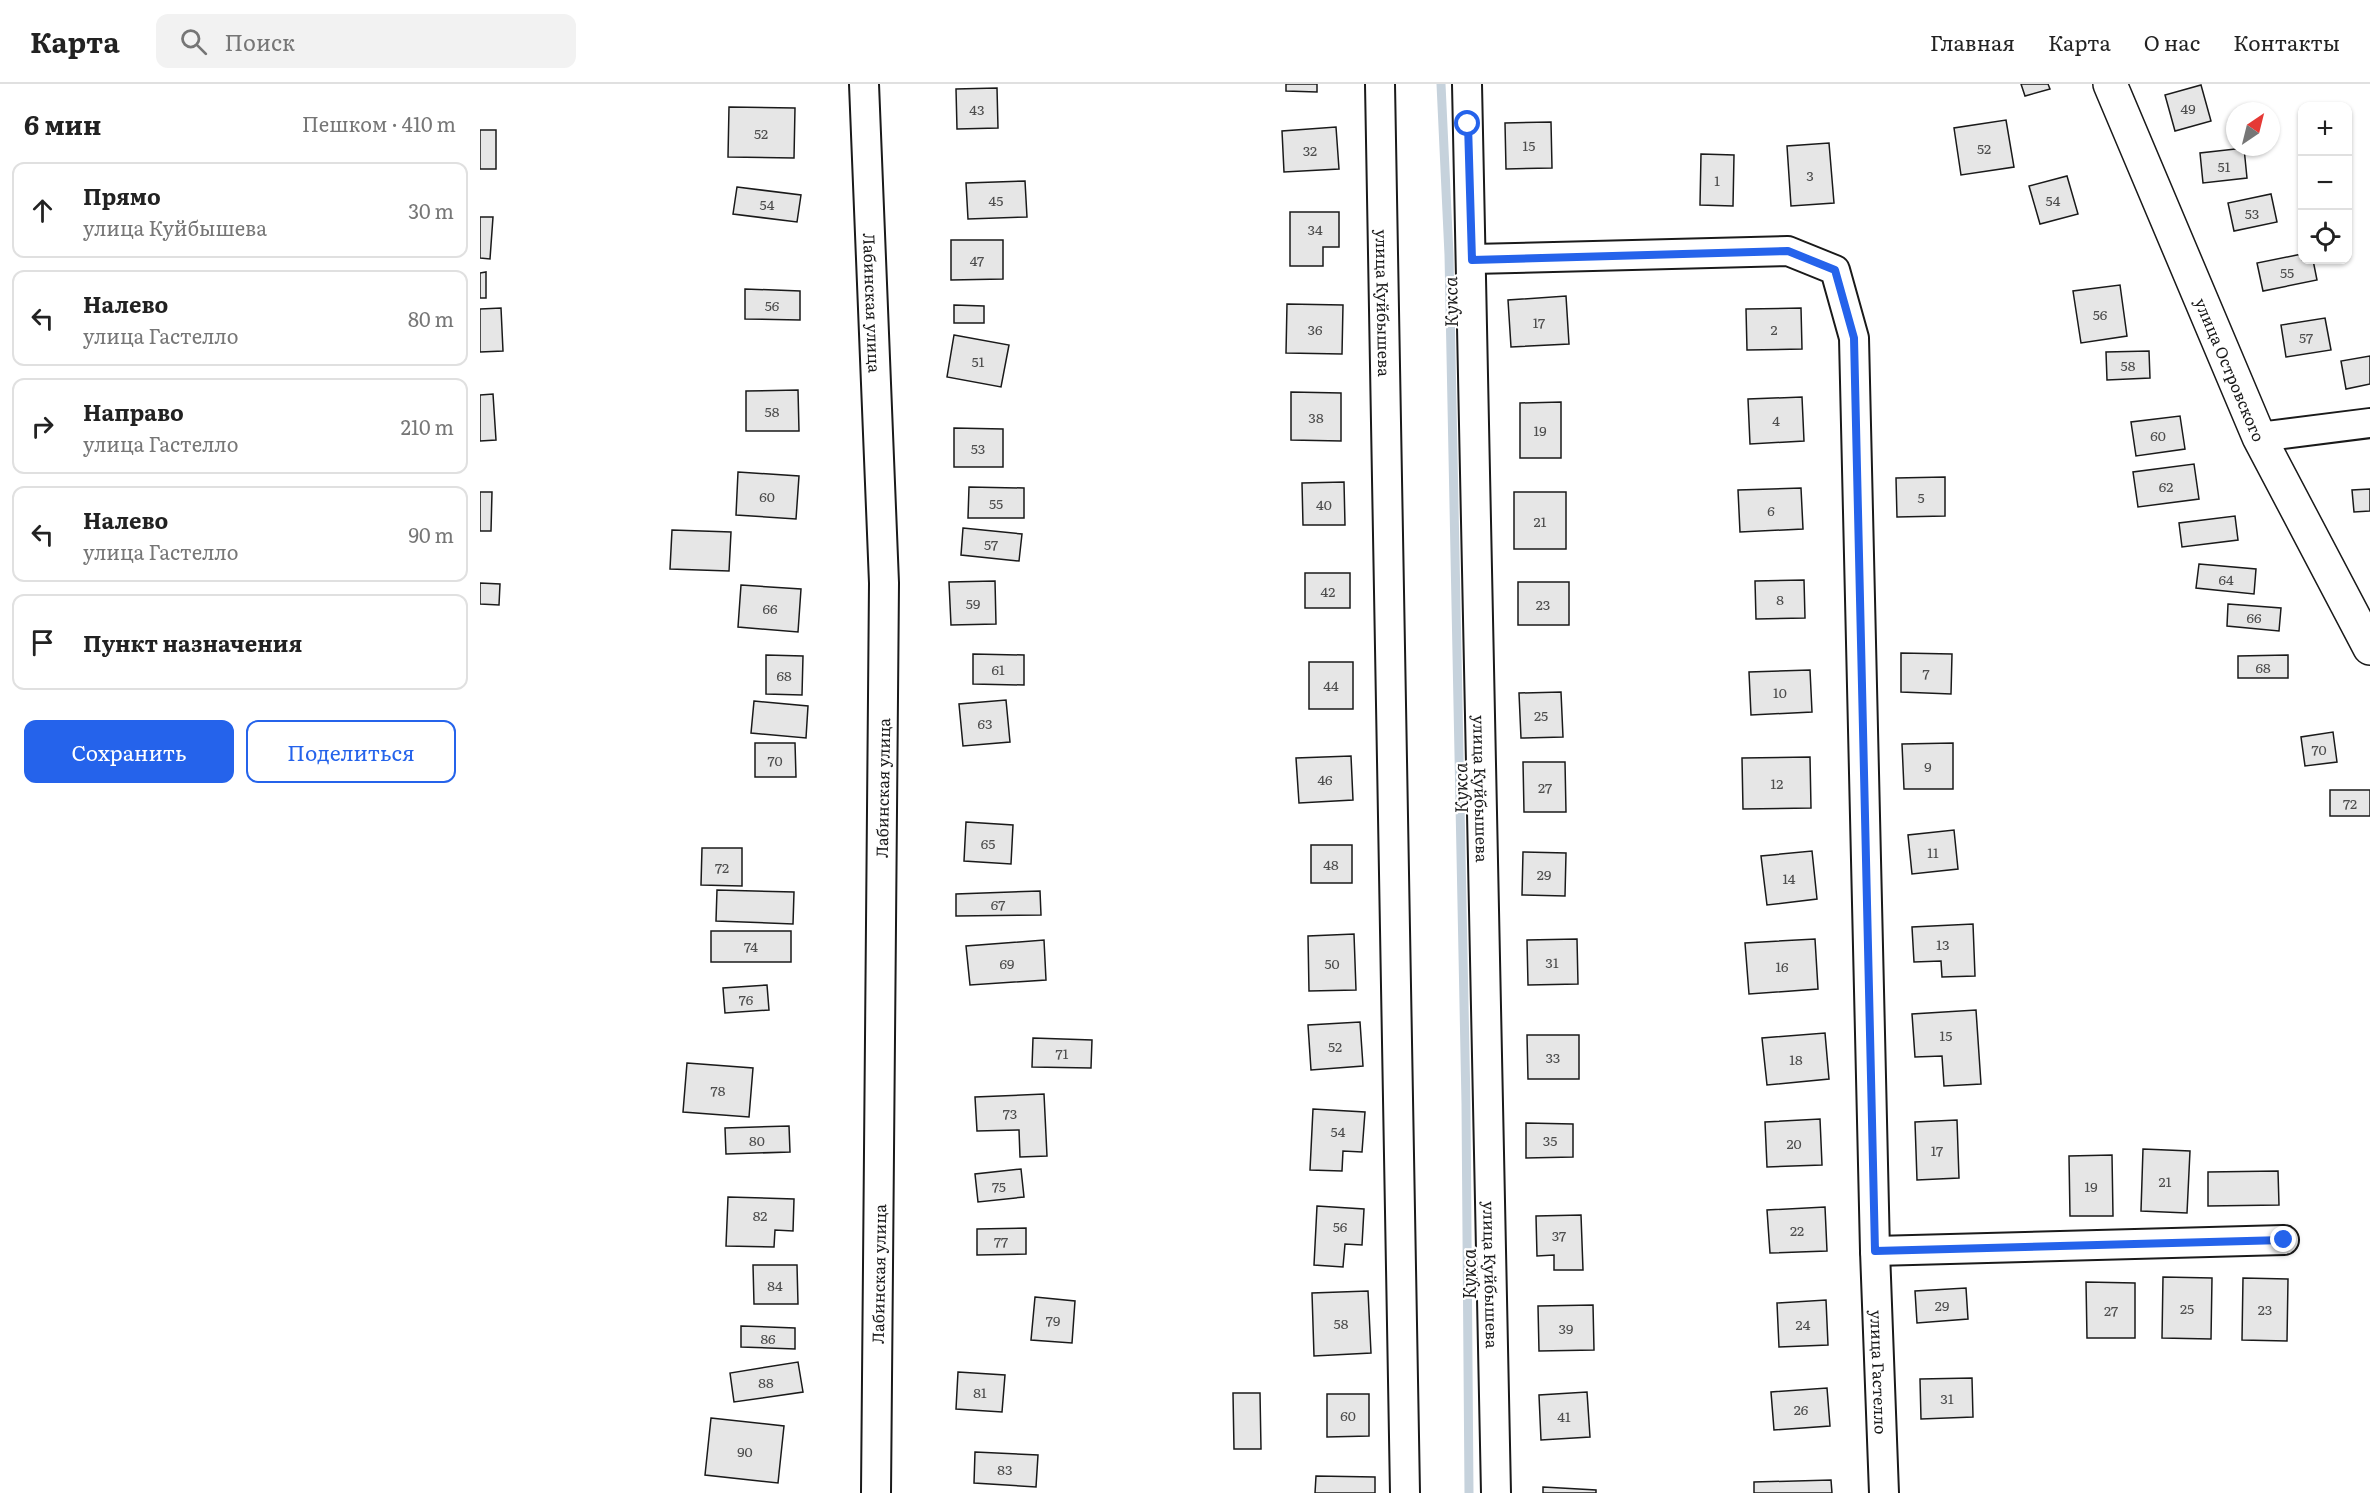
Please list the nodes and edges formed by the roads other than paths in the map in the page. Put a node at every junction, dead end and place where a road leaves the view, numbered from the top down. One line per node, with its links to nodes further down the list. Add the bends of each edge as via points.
1 (864, 84): 11 (street, Лабинская улица, via 884,583)
2 (1380, 84): 12 (street, улица Куйбышева)
3 (1467, 84): 5 (street, улица Куйбышева)
4 (2110, 84): 7 (street, улица Островского)
5 (1472, 260): 10 (street, улица Гастелло, via 1788,251 1835,270 1854,338); 13 (street, улица Куйбышева)
6 (2370, 423): 7 (street)
7 (2259, 437): 8 (street, улица Островского)
8 (2370, 648)
9 (2284, 1240): 10 (street)
10 (1875, 1251): 14 (street, улица Гастелло)
11 (876, 1493)
12 (1405, 1493)
13 (1496, 1493)
14 (1884, 1493)

